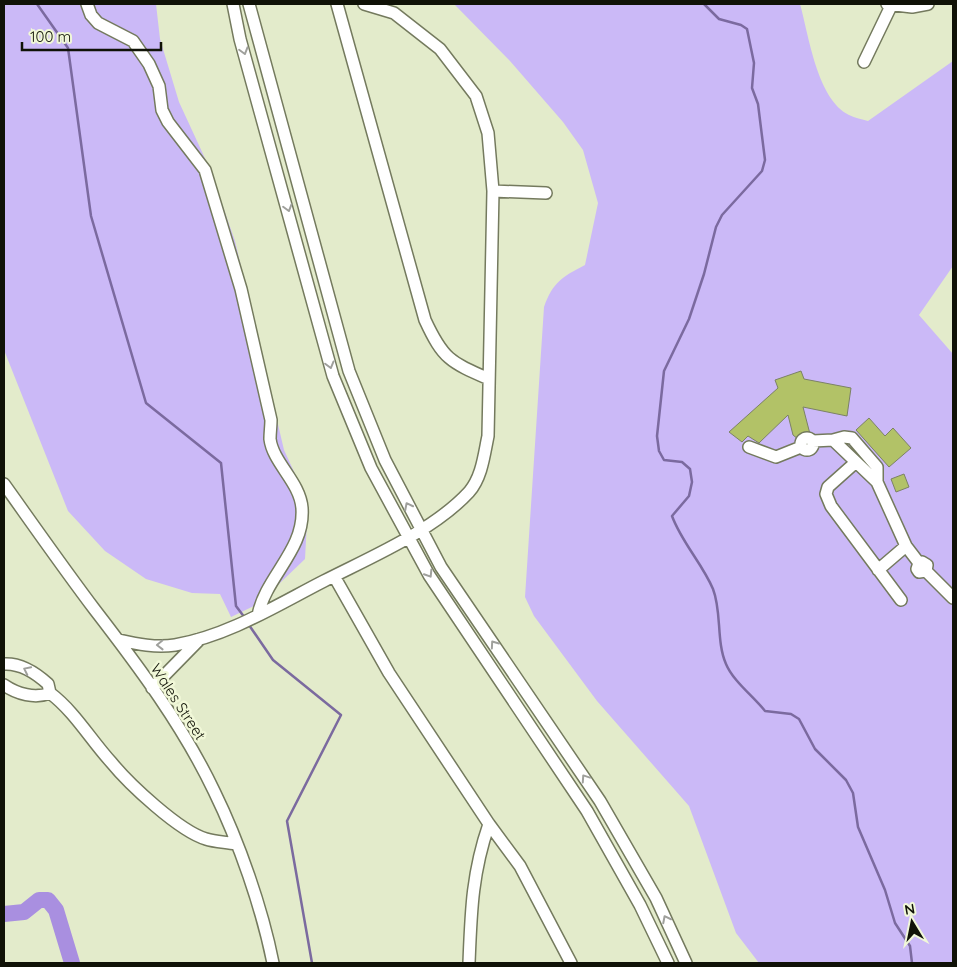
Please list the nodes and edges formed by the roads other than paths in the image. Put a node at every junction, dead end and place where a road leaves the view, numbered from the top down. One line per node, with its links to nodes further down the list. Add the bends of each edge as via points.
1 (87, 4): 25 (street, via 98,23 133,41 159,86 162,110 168,122 205,170 241,289 272,420 270,439 302,506 300,529 291,554 261,600)
2 (233, 4): 19 (street, one-way to 19, via 333,376 371,468)
3 (248, 4): 18 (street, one-way to 3, via 385,460 349,370)
4 (337, 4): 5 (street); 12 (street, via 425,320 437,346 454,364)
5 (348, 4)
6 (364, 4): 10 (street, via 394,13 440,48 476,96 488,133)
7 (928, 4): 8 (street, via 912,7)
8 (889, 5): 9 (street)
9 (864, 62)
10 (493, 191): 11 (street); 12 (street)
11 (546, 192)
12 (489, 380): 18 (street, via 488,436 482,469 470,491)
13 (833, 440): 14 (street, via 813,441 810,450 801,447 776,457); 15 (street); 16 (street, via 844,436 852,438 877,467)
14 (749, 447)
15 (856, 462): 16 (street); 21 (street, via 828,487 826,494 831,506)
16 (877, 482): 20 (street)
17 (4, 484): 27 (street, Wales Street)
18 (420, 530): 19 (street); 38 (street, one-way to 18, via 656,898 600,801 441,567)
19 (407, 537): 22 (street); 37 (street, one-way to 37, via 587,811 644,912)
20 (906, 546): 21 (street); 23 (street)
21 (878, 570): 24 (street)
22 (334, 576): 25 (street); 32 (street, via 388,673)
23 (953, 598)
24 (901, 600)
25 (255, 616): 26 (street)
26 (201, 638): 27 (street, one-way to 27, via 174,645 146,646); 30 (street)
27 (119, 640): 30 (street, Wales Street)
28 (4, 664): 31 (street, one-way to 28, via 48,684 35,674)
29 (4, 685): 31 (street, via 18,693 34,696)
30 (152, 688): 33 (street, Wales Street, via 215,791)
31 (50, 693): 33 (street, via 67,706 111,762 174,821 205,839)
32 (489, 824): 35 (street, via 478,855 471,896); 36 (street, via 520,866)
33 (236, 844): 34 (street, Wales Street, via 267,933)
34 (273, 963)
35 (469, 963)
36 (571, 963)
37 (668, 963)
38 (686, 963)

